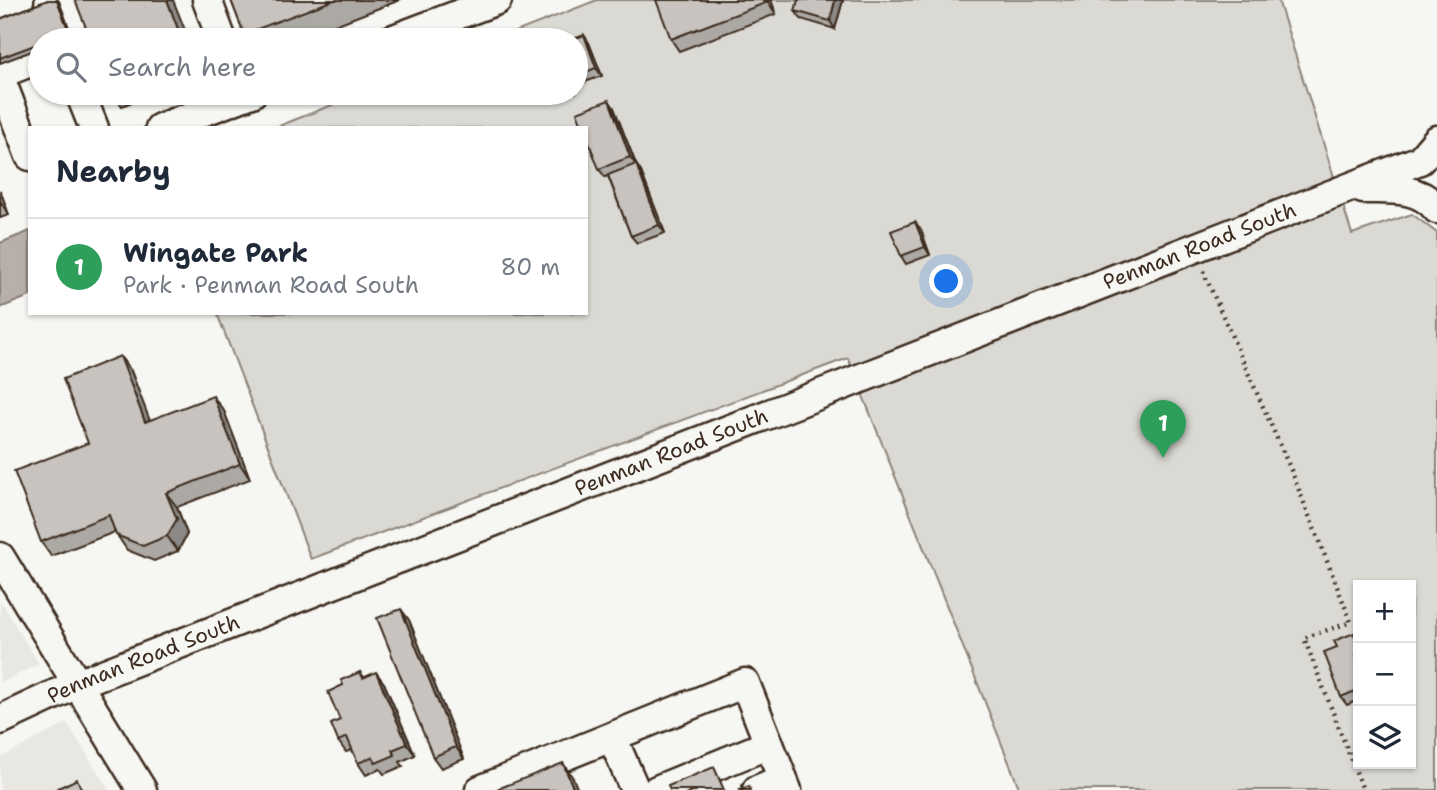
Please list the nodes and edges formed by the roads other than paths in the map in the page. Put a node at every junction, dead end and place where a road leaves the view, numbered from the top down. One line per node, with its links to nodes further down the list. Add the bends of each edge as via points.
1 (19, 0): 4 (street)
2 (207, 0): 5 (street)
3 (497, 0): 6 (street)
4 (0, 7)
5 (218, 28)
6 (423, 28)
7 (28, 63): 8 (street)
8 (0, 76): 14 (street)
9 (85, 105): 11 (street)
10 (218, 105): 12 (street)
11 (93, 126)
12 (165, 126)
13 (1436, 141): 15 (street, Penman Road South, via 1420,160); 16 (street, via 1427,163 1426,185)
14 (28, 151)
15 (1346, 189): 16 (street, Penman Road South, via 1400,189); 18 (street, Penman Road South)
16 (1435, 206)
17 (0, 557): 18 (street)
18 (77, 684): 19 (street, Penman Road South); 23 (street)
19 (0, 720)
20 (612, 737): 21 (street, via 745,684); 24 (street); 25 (street)
21 (769, 744): 22 (street); 26 (street)
22 (785, 785): 27 (street)
23 (142, 790)
24 (480, 790)
25 (635, 790)
26 (657, 790)
27 (757, 790)

